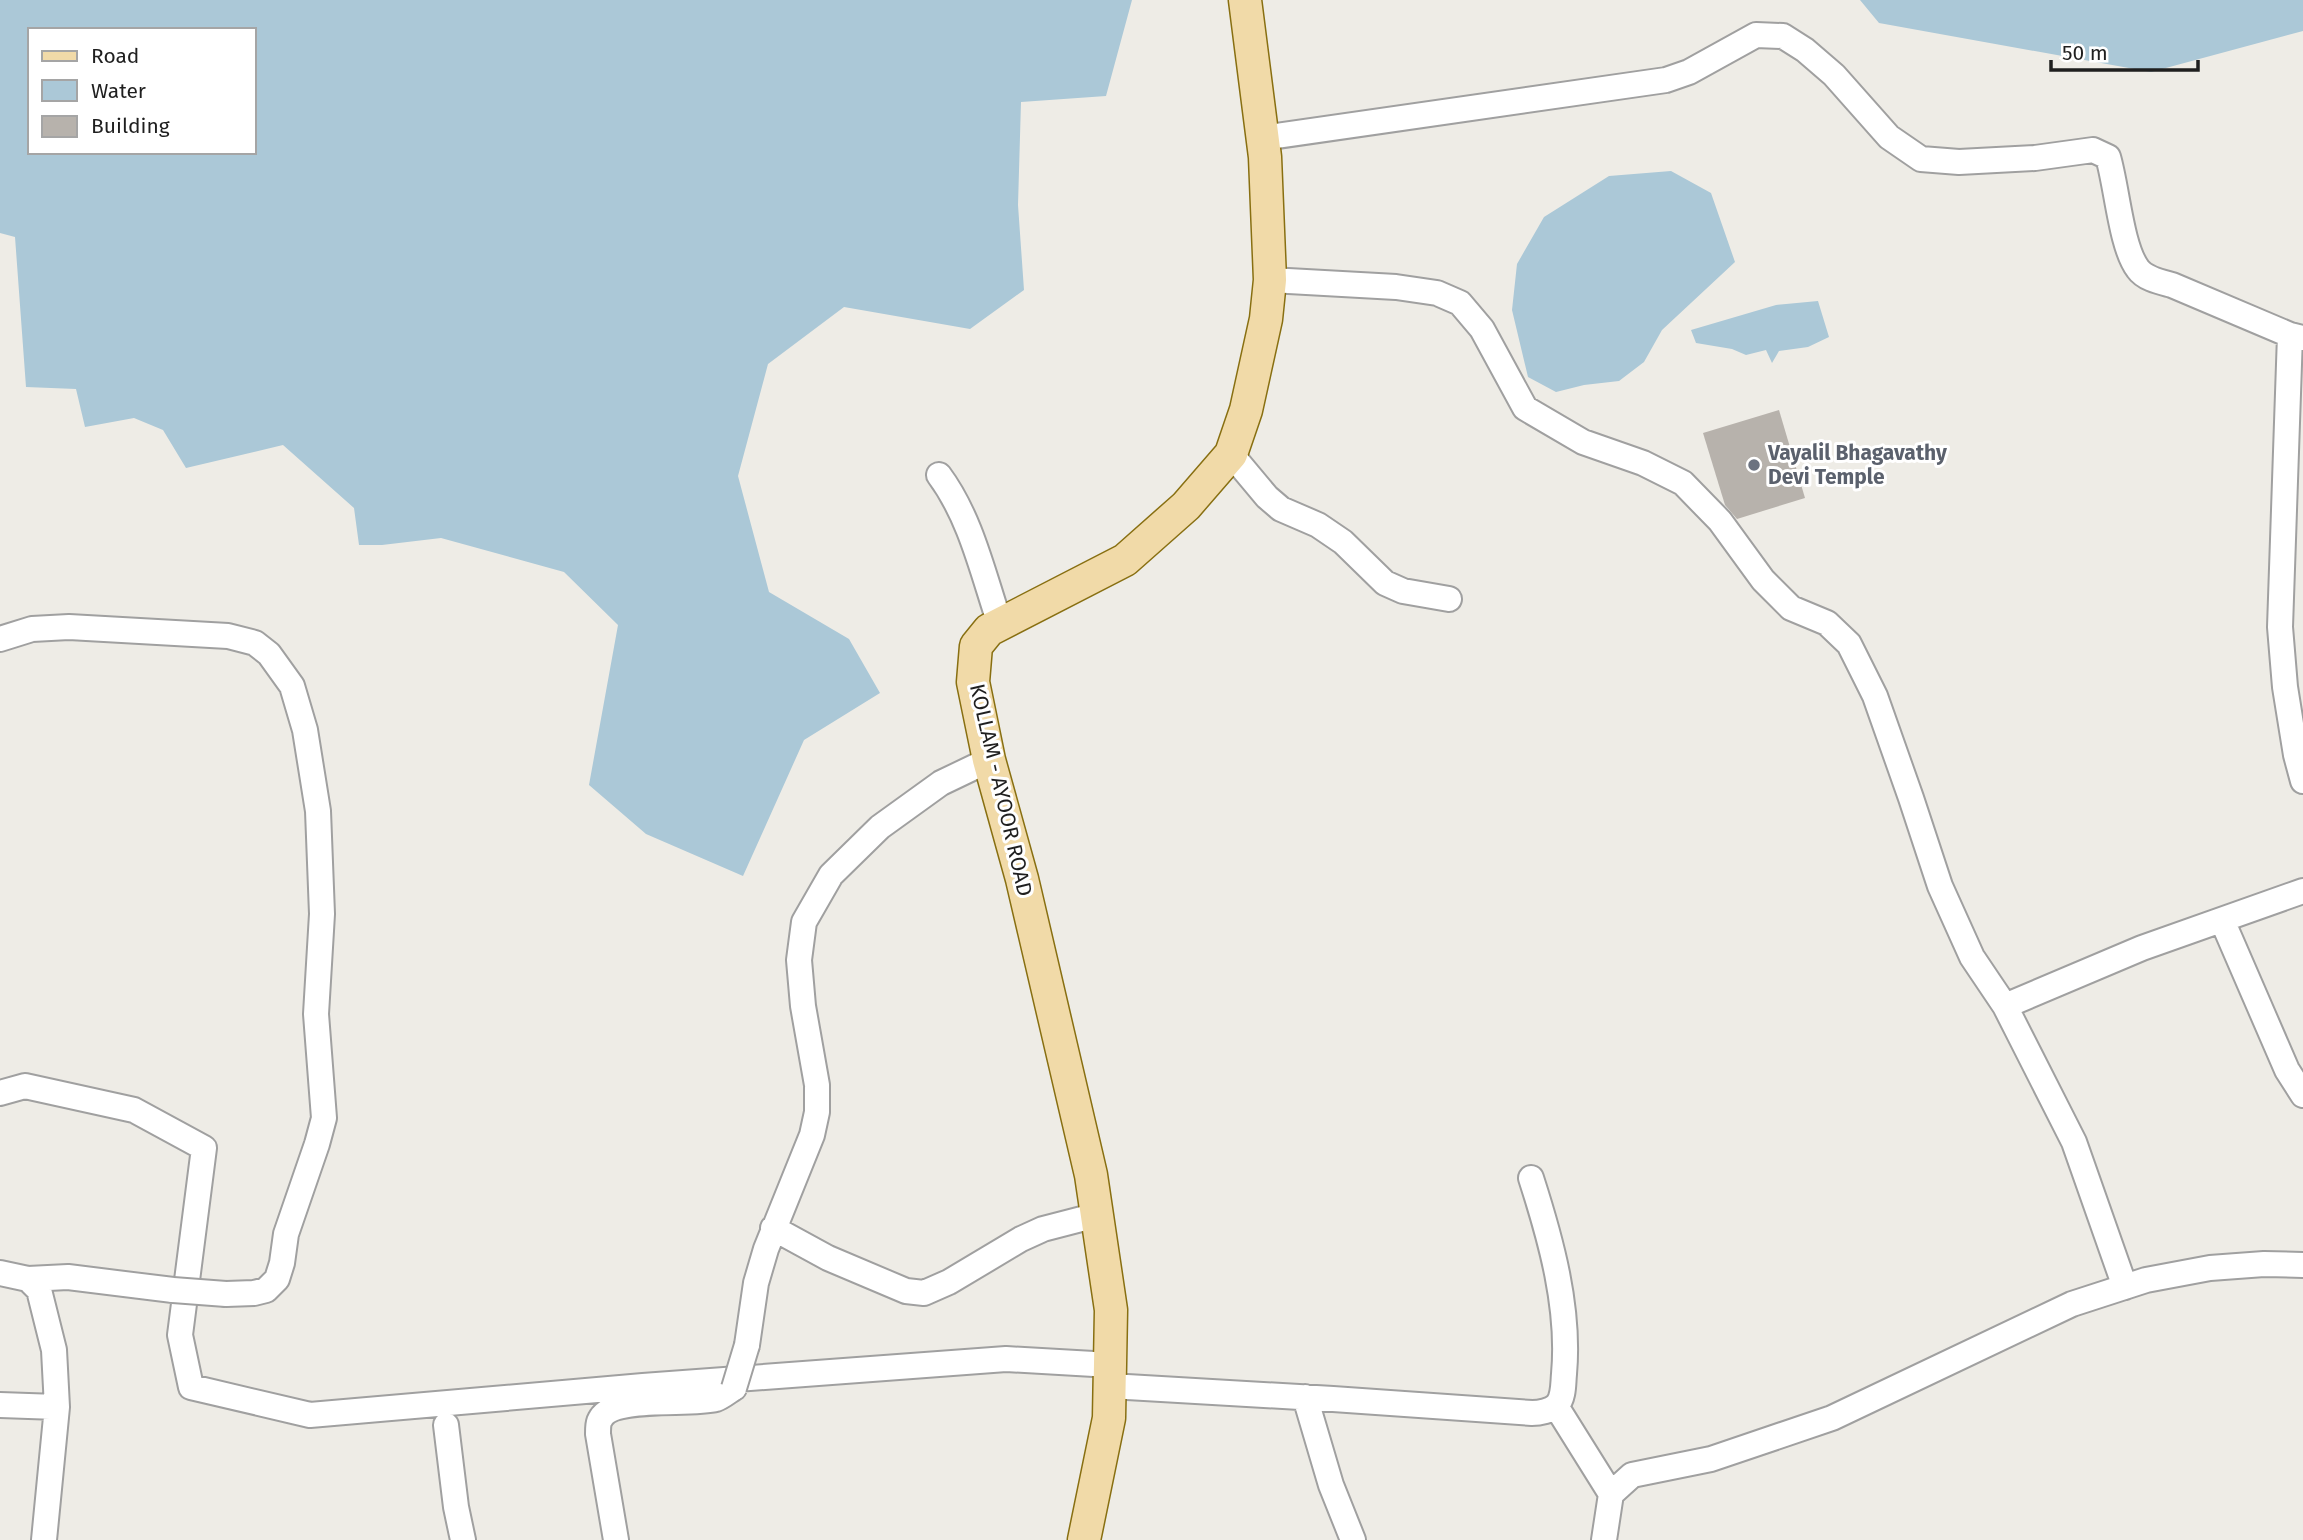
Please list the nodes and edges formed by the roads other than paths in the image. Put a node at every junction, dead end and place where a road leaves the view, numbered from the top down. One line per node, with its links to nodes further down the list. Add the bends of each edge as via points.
1 (1245, 0): 2 (main road, KOLLAM - AYOOR ROAD)
2 (1263, 138): 3 (main road, KOLLAM - AYOOR ROAD); 4 (street, via 1666,80 1756,35 1783,36 1834,75 1889,137 1921,159 1959,162 2093,150 2108,157 2128,249 2138,271)
3 (1270, 280): 5 (main road, KOLLAM - AYOOR ROAD, via 1246,410); 14 (street, via 1396,287 1437,293 1460,303 1482,329 1525,408 1583,442 1683,483 1791,608 1827,623 1849,644 1875,696 1940,886 1972,957)
4 (2297, 337): 11 (street, via 2280,627 2285,687)
5 (1231, 454): 7 (street, via 1267,497 1343,542 1385,583 1403,592); 8 (main road, KOLLAM - AYOOR ROAD, via 1186,506 1125,559)
6 (939, 475): 8 (street, via 965,521)
7 (1449, 599)
8 (1000, 624): 10 (main road, KOLLAM - AYOOR ROAD, via 976,646 974,663 973,682)
9 (0, 639): 22 (street, bridge, via 32,629 69,627 228,636 255,643 292,686 305,730 318,811 322,914 316,1014 324,1118 286,1234 277,1279 266,1290 226,1294 68,1277)
10 (989, 760): 18 (main road, KOLLAM - AYOOR ROAD, via 1022,879); 19 (street, via 941,783 880,827 831,875 804,922 799,960 817,1112 813,1135)
11 (2303, 781)
12 (2303, 891): 13 (street)
13 (2222, 920): 14 (street); 16 (street, via 2287,1070)
14 (2005, 1006): 23 (street, via 2074,1143)
15 (0, 1093): 24 (street, via 25,1086 134,1110 204,1149 180,1335 191,1387 310,1415 1006,1359)
16 (2303, 1095)
17 (1531, 1178): 27 (street, via 1558,1277 1564,1322 1566,1354 1562,1395)
18 (1097, 1215): 19 (street, via 1043,1229 941,1286 916,1294 828,1258); 24 (main road, KOLLAM - AYOOR ROAD, via 1111,1310)
19 (773, 1228): 33 (street, bridge, via 734,1388 718,1398 636,1403 605,1413 599,1420)
20 (2303, 1265): 23 (street, via 2210,1268)
21 (0, 1273): 22 (street)
22 (28, 1279): 28 (street, via 39,1290 54,1350)
23 (2125, 1287): 30 (street, via 2072,1304 1832,1418 1711,1459 1632,1475)
24 (1110, 1376): 25 (street); 34 (main road, KOLLAM - AYOOR ROAD, via 1110,1418)
25 (1305, 1397): 27 (street, via 1532,1413); 35 (street)
26 (0, 1405): 28 (street)
27 (1556, 1406): 30 (street)
28 (57, 1407): 31 (street)
29 (446, 1425): 32 (street)
30 (1611, 1494): 36 (street)
31 (44, 1540)
32 (463, 1540)
33 (616, 1540)
34 (1084, 1540)
35 (1353, 1540)
36 (1604, 1540)

